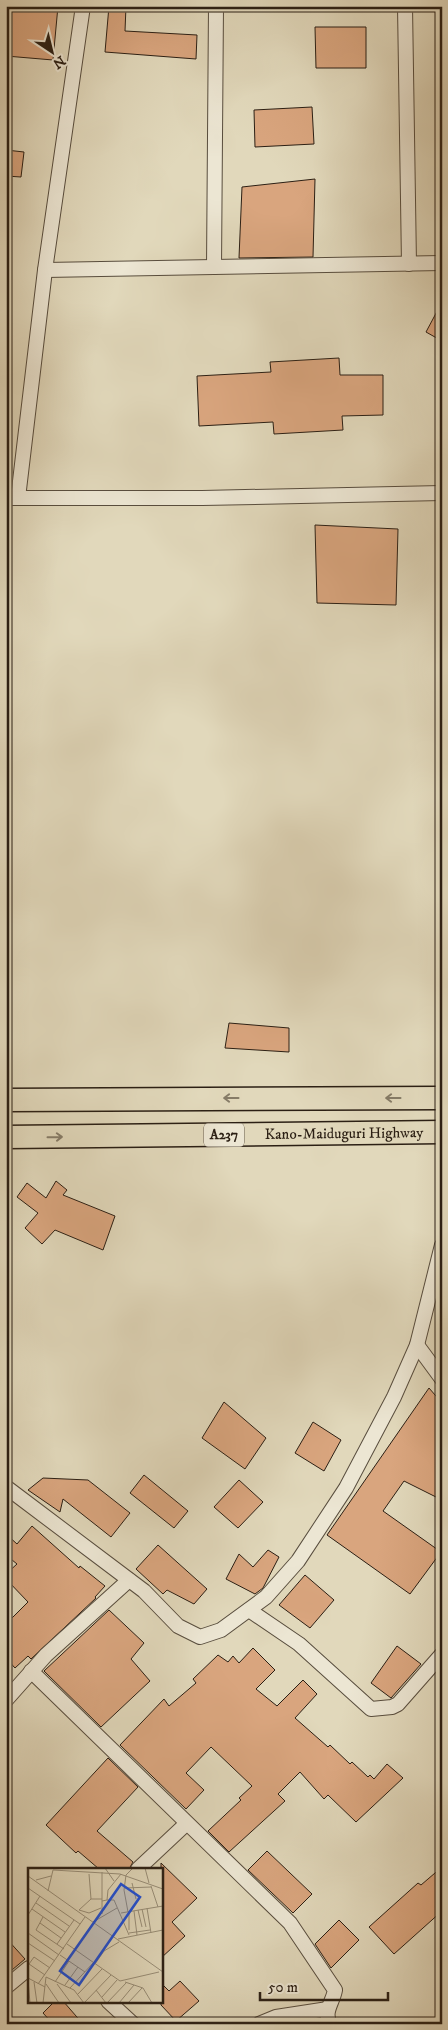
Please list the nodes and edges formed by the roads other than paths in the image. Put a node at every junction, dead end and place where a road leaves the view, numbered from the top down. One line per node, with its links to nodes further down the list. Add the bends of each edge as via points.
1 (83, 6): 7 (street)
2 (216, 6): 6 (street)
3 (405, 6): 5 (street)
4 (442, 263): 5 (street)
5 (409, 264): 6 (street)
6 (214, 267): 7 (street)
7 (45, 270): 9 (street)
8 (442, 493): 9 (street)
9 (12, 498)
10 (442, 1098): 11 (highway, one-way to 11)
11 (6, 1100)
12 (442, 1132): 13 (highway, Kano-Maiduguri Highway / A237, one-way to 12)
13 (6, 1137)
14 (442, 1245): 15 (street)
15 (417, 1345): 16 (street); 19 (street, via 394,1397 346,1488 298,1561 266,1597)
16 (442, 1379)
17 (6, 1487): 18 (street)
18 (129, 1580): 19 (street, via 144,1590 178,1626 200,1637 221,1630); 21 (street)
19 (249, 1610): 20 (street, via 299,1644 371,1709 392,1708 398,1704)
20 (442, 1654)
21 (31, 1671): 22 (street); 23 (street)
22 (9, 1692)
23 (186, 1824): 24 (street); 28 (street, via 290,1923 335,1990)
24 (139, 1868)
25 (28, 1969): 26 (street)
26 (6, 1987)
27 (109, 2002): 29 (street)
28 (328, 2008): 30 (street, via 276,2017); 31 (street)
29 (133, 2024)
30 (259, 2024)
31 (330, 2024)

